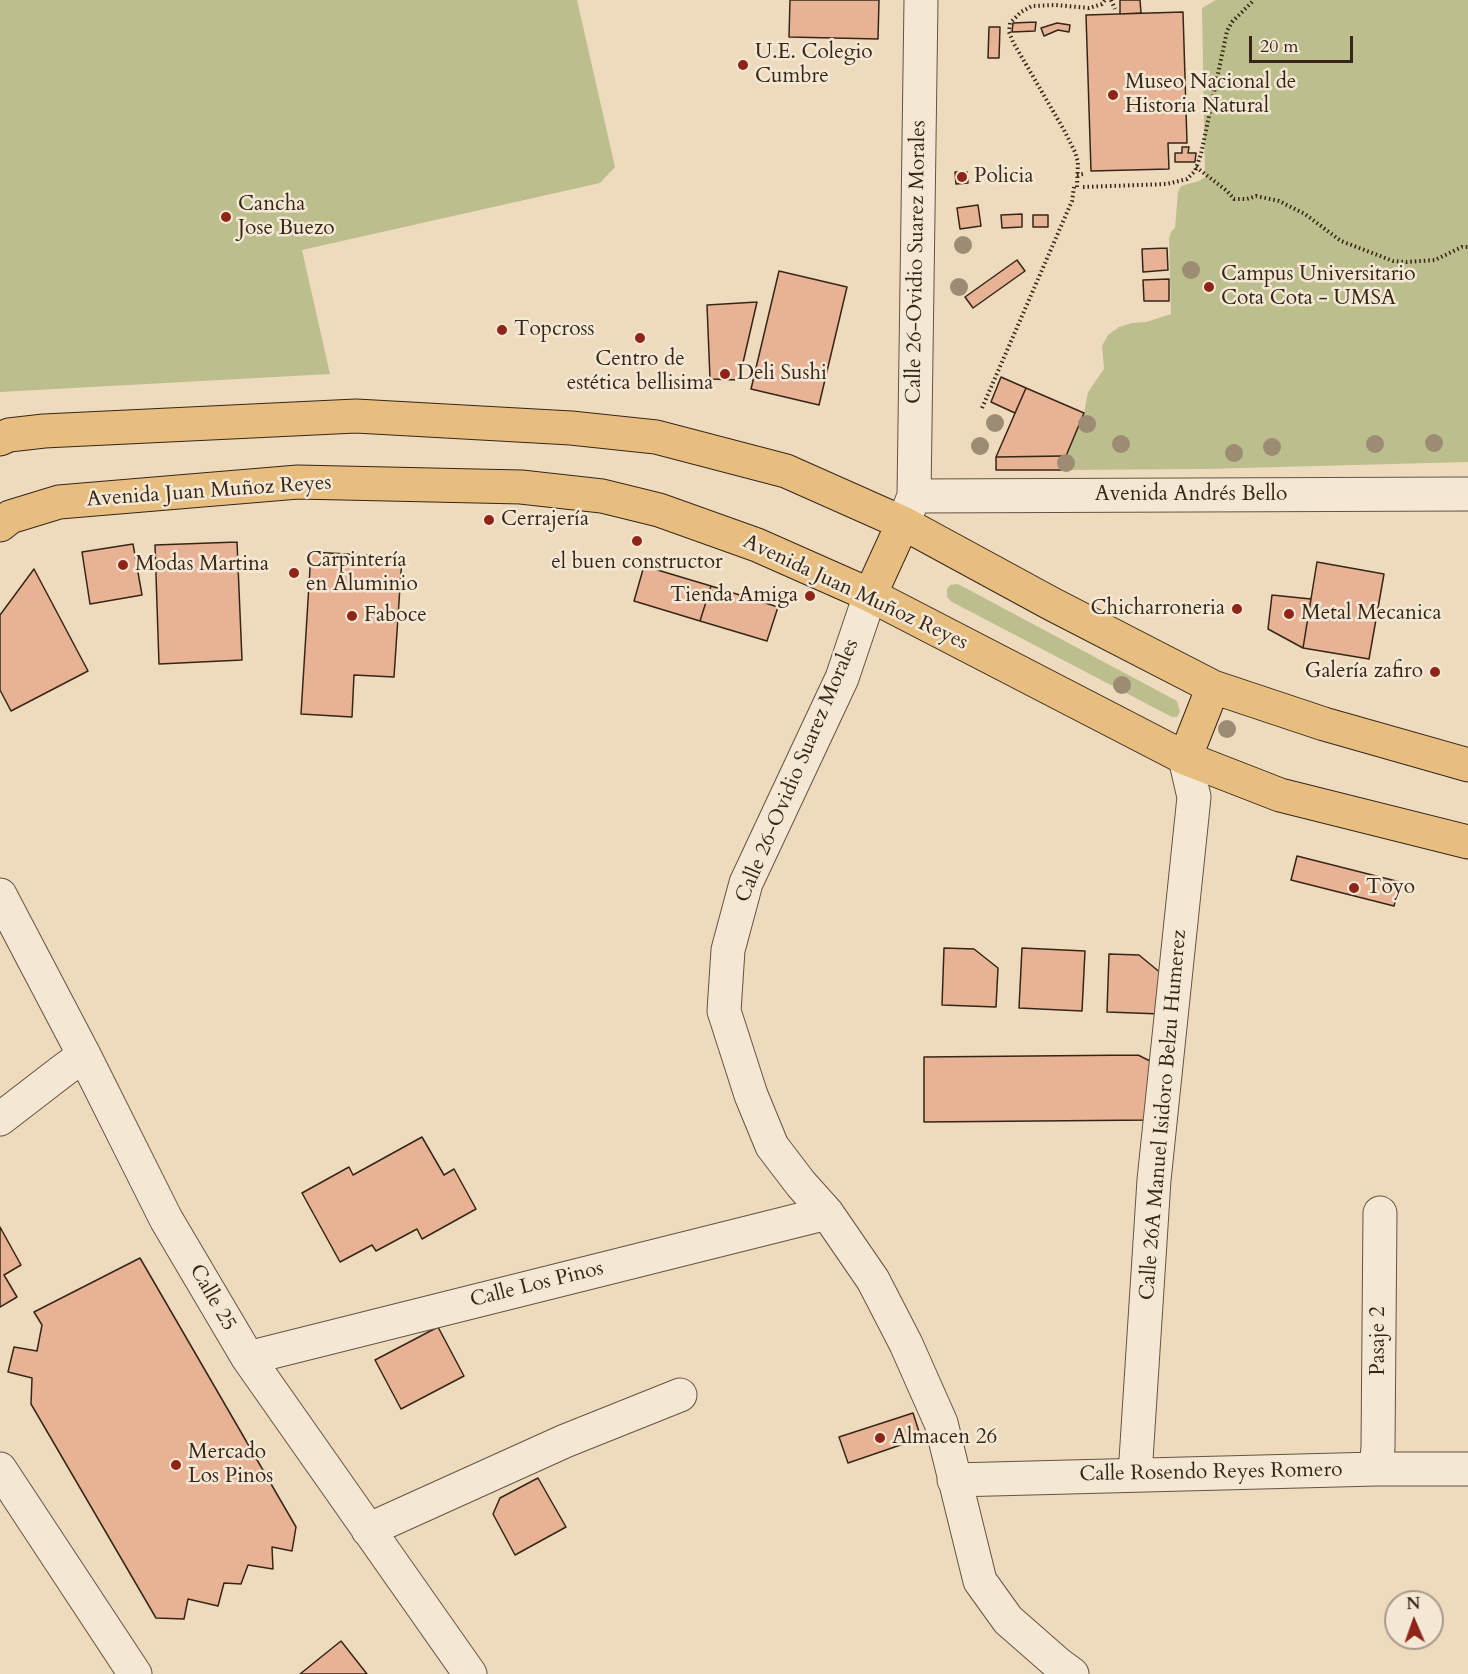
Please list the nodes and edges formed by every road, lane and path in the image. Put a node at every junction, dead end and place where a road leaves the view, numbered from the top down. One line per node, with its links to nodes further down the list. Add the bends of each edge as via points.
1 (921, 0): 14 (street, Calle 26-Ovidio Suarez Morales)
2 (1105, 0): 8 (path, via 1089,8 1032,6 1010,23 1013,42 1072,144 1078,162)
3 (1111, 0): 5 (path)
4 (1254, 0): 6 (path, via 1227,31)
5 (1115, 9)
6 (1196, 167): 9 (path, via 1187,179 1167,184); 10 (path, via 1234,199 1256,196 1279,201 1305,214 1341,241 1393,261 1436,260)
7 (1083, 174): 8 (path)
8 (1077, 175): 9 (path)
9 (1078, 187): 11 (path)
10 (1468, 247)
11 (982, 408)
12 (3, 435): 14 (main road, via 356,416 571,428 656,437 786,471)
13 (1468, 494): 14 (street, Avenida Andrés Bello)
14 (908, 510): 16 (main road); 17 (main road, via 1052,604)
15 (0, 525): 16 (main road, Avenida Juan Muñoz Reyes, via 10,517 59,502 298,482 521,487 602,496 659,510 757,545)
16 (870, 595): 18 (main road, Avenida Juan Muñoz Reyes); 24 (street, Calle 26-Ovidio Suarez Morales, via 842,678 746,883 728,950 724,1011 751,1095 772,1146)
17 (1213, 687): 18 (main road); 19 (main road)
18 (1185, 758): 20 (main road, Avenida Juan Muñoz Reyes, via 1280,795); 31 (street, Calle 26A Manuel Isidoro Belzu Humerez, via 1194,797 1154,1180)
19 (1468, 765)
20 (1468, 842)
21 (0, 895): 22 (street, Calle 25)
22 (84, 1055): 23 (street); 26 (street, Calle 25, via 166,1219)
23 (0, 1119)
24 (827, 1212): 26 (street, Calle Los Pinos); 32 (street, Calle 26-Ovidio Suarez Morales, via 873,1280 906,1344 941,1423)
25 (1380, 1213): 29 (street, Pasaje 2)
26 (248, 1358): 33 (street, Calle 25)
27 (680, 1395): 33 (street, via 565,1440)
28 (0, 1469): 34 (street)
29 (1376, 1469): 30 (street, Calle Rosendo Reyes Romero); 31 (street, Calle Rosendo Reyes Romero)
30 (1468, 1469)
31 (1136, 1474): 32 (street, Calle Rosendo Reyes Romero)
32 (954, 1480): 36 (street, Calle 26-Ovidio Suarez Morales, via 980,1581 1008,1620)
33 (368, 1530): 35 (street, Calle 25)
34 (135, 1674)
35 (470, 1674)
36 (1072, 1674)

